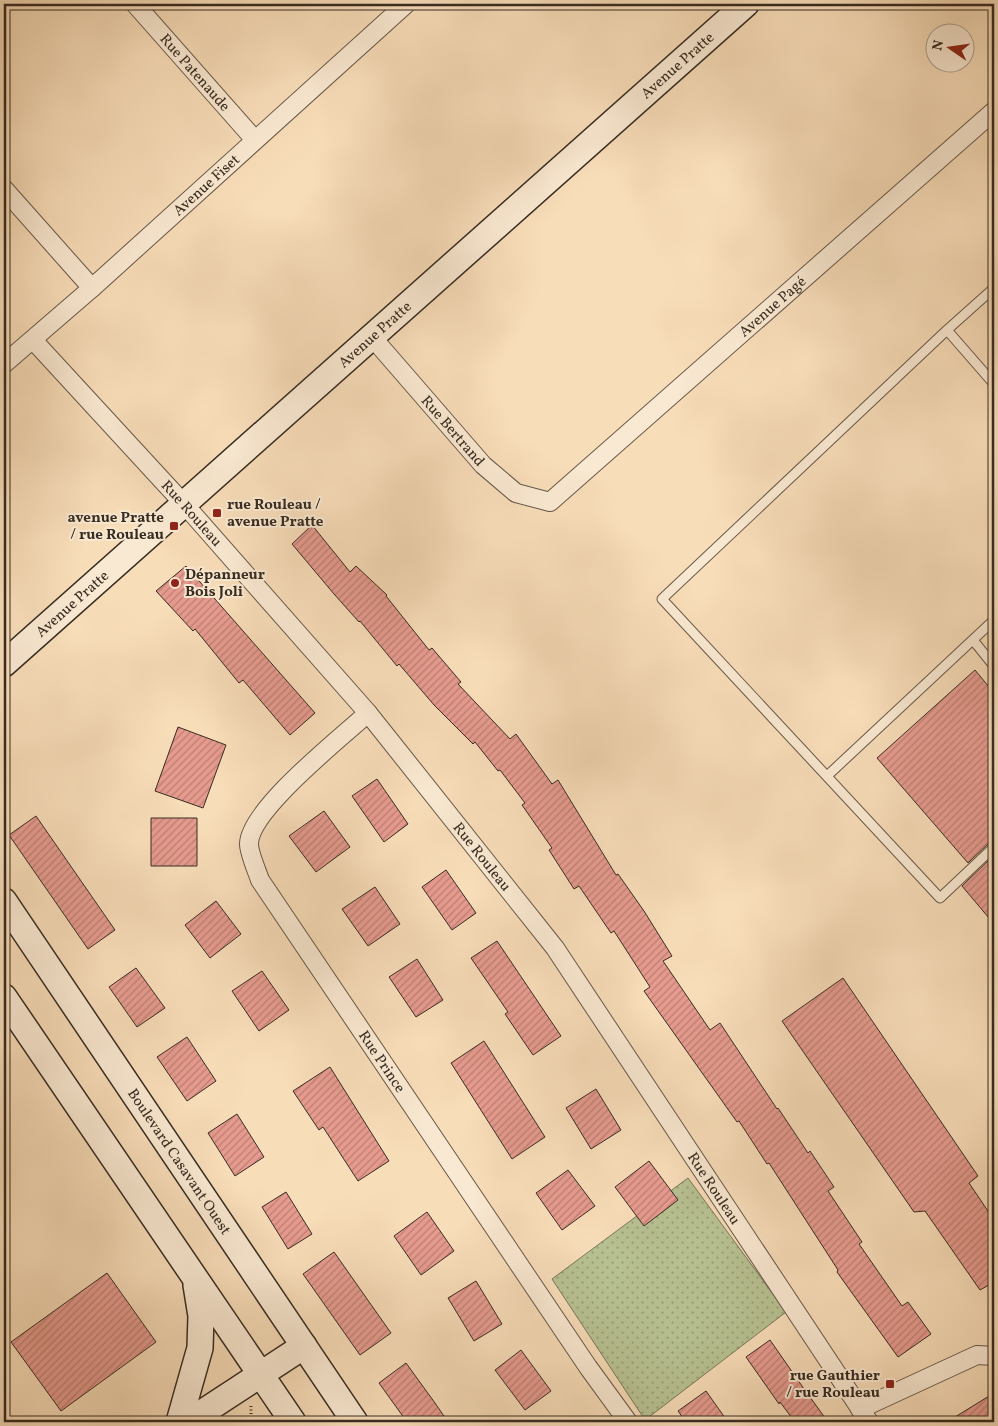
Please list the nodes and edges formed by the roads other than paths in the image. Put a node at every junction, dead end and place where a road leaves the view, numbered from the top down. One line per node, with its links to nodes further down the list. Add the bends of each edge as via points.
1 (135, 4): 5 (street, Rue Patenaude)
2 (406, 4): 5 (street, Avenue Fiset)
3 (746, 4): 10 (street, Avenue Pratte)
4 (994, 111): 14 (street, Avenue Pagé)
5 (255, 140): 7 (street, Avenue Fiset)
6 (4, 189): 7 (street)
7 (92, 288): 11 (street, Avenue Fiset)
8 (994, 288): 9 (lane)
9 (947, 330): 13 (lane); 21 (lane, via 662,599)
10 (372, 337): 14 (street, Rue Bertrand, via 483,465 516,493); 15 (street, Avenue Pratte)
11 (33, 340): 12 (street, Avenue Fiset); 15 (street, Rue Rouleau)
12 (4, 364)
13 (994, 384)
14 (550, 502)
15 (184, 504): 18 (street, Avenue Pratte); 20 (street, Rue Rouleau)
16 (994, 620): 17 (lane)
17 (973, 640): 19 (lane); 21 (lane)
18 (4, 664)
19 (994, 666)
20 (368, 713): 29 (street, Rue Rouleau, via 555,948); 34 (street, Rue Prince, via 280,792 254,825 249,844 260,880)
21 (827, 776): 22 (lane, via 940,898)
22 (994, 847)
23 (4, 901): 26 (street, Boulevard Casavant Ouest)
24 (4, 997): 25 (street)
25 (194, 1277): 28 (street); 30 (street, via 201,1316 200,1348)
26 (304, 1346): 28 (street); 33 (street, Boulevard Casavant Ouest)
27 (994, 1356): 29 (street, via 977,1355)
28 (260, 1374): 31 (street); 32 (street)
29 (864, 1416)
30 (179, 1422)
31 (188, 1422)
32 (293, 1422)
33 (355, 1422)
34 (628, 1422)

